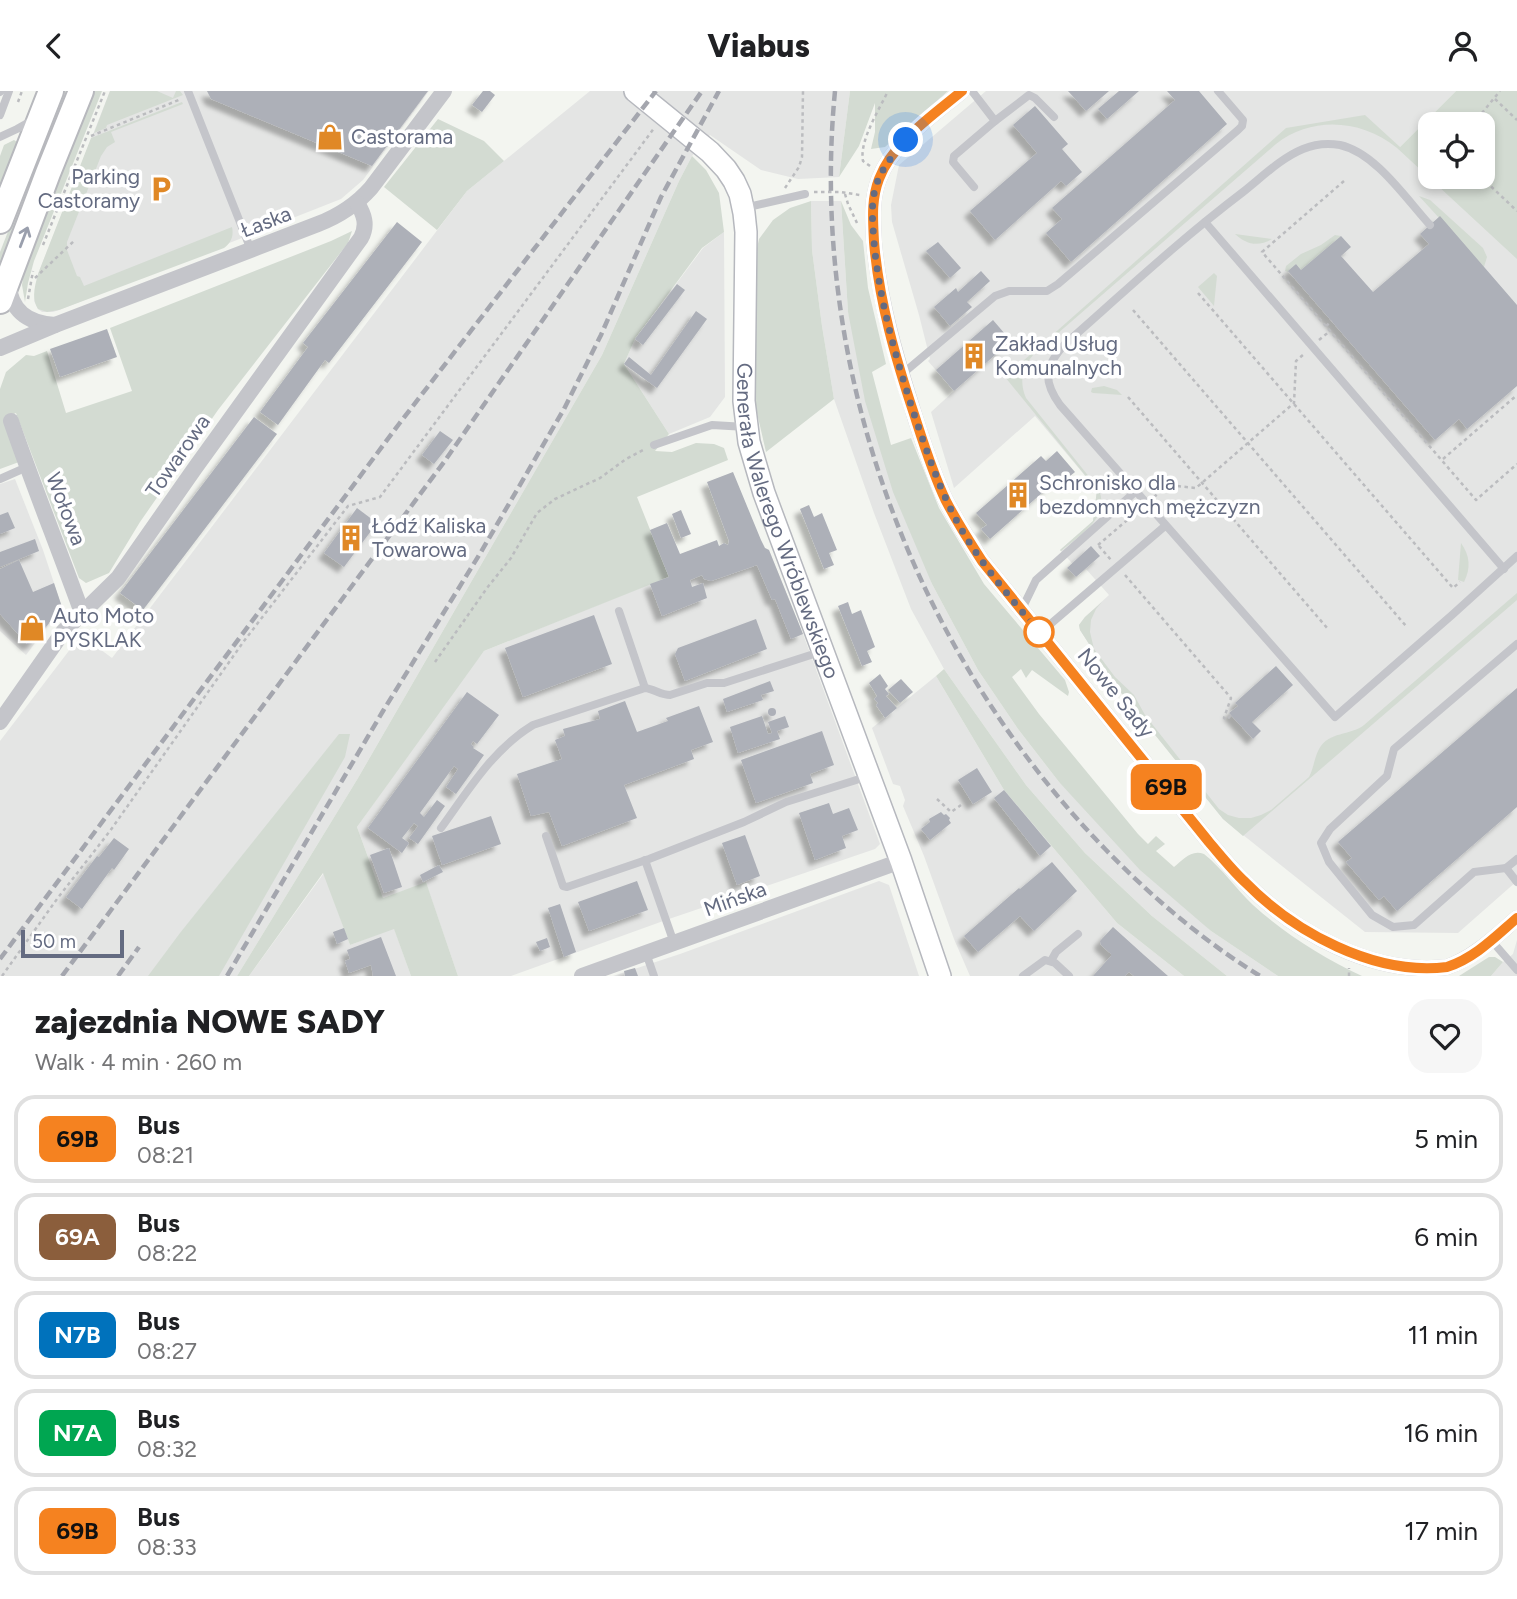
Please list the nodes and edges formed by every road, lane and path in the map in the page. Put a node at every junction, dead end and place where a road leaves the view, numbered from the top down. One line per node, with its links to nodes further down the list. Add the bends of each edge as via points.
1 (9, 91): 14 (lane)
2 (51, 91): 17 (main road)
3 (81, 91): 43 (main road, one-way to 3)
4 (105, 91): 40 (path)
5 (444, 91): 32 (street, Łaska)
6 (635, 91): 19 (street, Generała Walerego Wróblewskiego)
7 (803, 91): 31 (path, via 802,157)
8 (888, 91): 25 (path, via 862,152 863,161)
9 (962, 91): 25 (street, Nowe Sady, via 906,140)
10 (972, 91): 22 (lane)
11 (1218, 91): 53 (lane, via 1243,120 1238,130 1058,284 1047,291 1009,291 995,296)
12 (1500, 91): 15 (path)
13 (186, 94): 23 (path); 39 (lane)
14 (1, 96): 18 (lane)
15 (1495, 99): 16 (path); 21 (path)
16 (1484, 112)
17 (41, 114): 24 (lane); 35 (main road)
18 (0, 115)
19 (664, 115): 33 (street, Generała Walerego Wróblewskiego, via 721,163 738,187); 104 (path, via 380,497 348,506 283,589)
20 (1054, 117): 22 (lane, via 1029,95)
21 (1517, 120)
22 (995, 121): 27 (lane, via 954,156 953,162)
23 (90, 136)
24 (0, 137)
25 (883, 170): 53 (street, Nowe Sady, via 872,212 877,272)
26 (1344, 181): 49 (path, via 1262,252)
27 (974, 187)
28 (1494, 189): 34 (path)
29 (805, 194): 30 (path); 31 (lane)
30 (845, 194)
31 (778, 200): 33 (lane)
32 (357, 202): 39 (street, Łaska, via 327,221); 77 (street, Towarowa, via 365,222 361,237 118,578)
33 (744, 208): 58 (street, Generała Walerego Wróblewskiego)
34 (1517, 211)
35 (0, 221)
36 (1205, 222): 37 (lane, via 1294,153 1330,144 1372,162); 51 (lane); 66 (lane, via 1065,344 1049,367 1049,387 1060,405)
37 (1430, 225)
38 (75, 240): 42 (path)
39 (251, 250): 48 (street, Łaska)
40 (41, 251)
41 (36, 263): 45 (path)
42 (35, 278)
43 (4, 291): 48 (street, via 23,315)
44 (1198, 293): 56 (path)
45 (27, 303)
46 (1133, 310): 59 (path)
47 (1332, 321): 49 (path)
48 (55, 325): 52 (street, Łaska)
49 (1326, 326): 50 (path)
50 (1330, 331): 51 (path); 61 (path)
51 (1312, 346): 56 (path, via 1296,361); 73 (lane)
52 (0, 348)
53 (901, 375): 75 (street, Nowe Sady, via 946,500 982,561)
54 (1517, 395): 61 (path)
55 (1128, 397): 65 (path)
56 (1294, 403): 59 (path); 74 (path, via 1453,588)
57 (12, 421): 63 (street, Wołowa)
58 (747, 427): 60 (lane, via 712,425); 82 (street, Generała Walerego Wróblewskiego, via 764,493)
59 (1248, 443): 65 (path); 78 (path)
60 (654, 445): 83 (path, via 537,513)
61 (1442, 460): 62 (path, via 1476,500)
62 (1517, 464)
63 (27, 467): 64 (lane); 77 (street, Wołowa)
64 (0, 479)
65 (1201, 483): 67 (path, via 1196,488 1168,485); 79 (path)
66 (1135, 492): 67 (lane); 75 (lane, via 1036,580)
67 (1146, 504): 68 (lane); 70 (path)
68 (1164, 526): 72 (lane); 73 (lane, via 1335,717)
69 (1093, 540): 70 (path)
70 (1098, 545): 72 (path)
71 (1517, 556): 73 (lane)
72 (1117, 567): 80 (lane); 85 (path, via 1231,698 1224,718)
73 (1504, 569)
74 (1460, 582)
75 (1021, 610): 80 (street, Nowe Sady)
76 (618, 611): 84 (lane)
77 (82, 613): 86 (street, Towarowa, via 57,640)
78 (1406, 626)
79 (1328, 629)
80 (1040, 633): 99 (street, Nowe Sady, via 1226,861 1288,921 1341,954 1402,973 1449,967)
81 (1517, 644): 95 (lane, via 1394,749 1387,776 1321,843 1329,862 1372,915 1393,927 1414,925 1474,873)
82 (823, 651): 84 (lane, via 670,695); 87 (street, Generała Walerego Wróblewskiego)
83 (435, 662)
84 (645, 688): 90 (lane, via 519,734 492,760)
85 (1231, 715)
86 (0, 722)
87 (869, 776): 93 (lane, via 786,802); 94 (street, Generała Walerego Wróblewskiego)
88 (937, 799): 89 (path, via 951,812)
89 (961, 805)
90 (441, 828)
91 (546, 836): 93 (lane, via 567,887)
92 (1517, 859): 95 (lane)
93 (645, 860): 100 (lane)
94 (901, 862): 100 (street, Mińska); 107 (street, Generała Walerego Wróblewskiego)
95 (1506, 868): 96 (lane)
96 (1517, 882)
97 (1517, 918): 99 (street, Nowe Sady)
98 (1078, 934): 102 (lane)
99 (1492, 940): 103 (lane)
100 (674, 943): 101 (street, Mińska)
101 (646, 953): 105 (street, Mińska); 106 (lane)
102 (1051, 961): 108 (lane, via 1045,960); 109 (lane)
103 (1517, 970)
104 (2, 976)
105 (582, 976)
106 (654, 976)
107 (940, 976)
108 (1024, 976)
109 (1069, 976)

